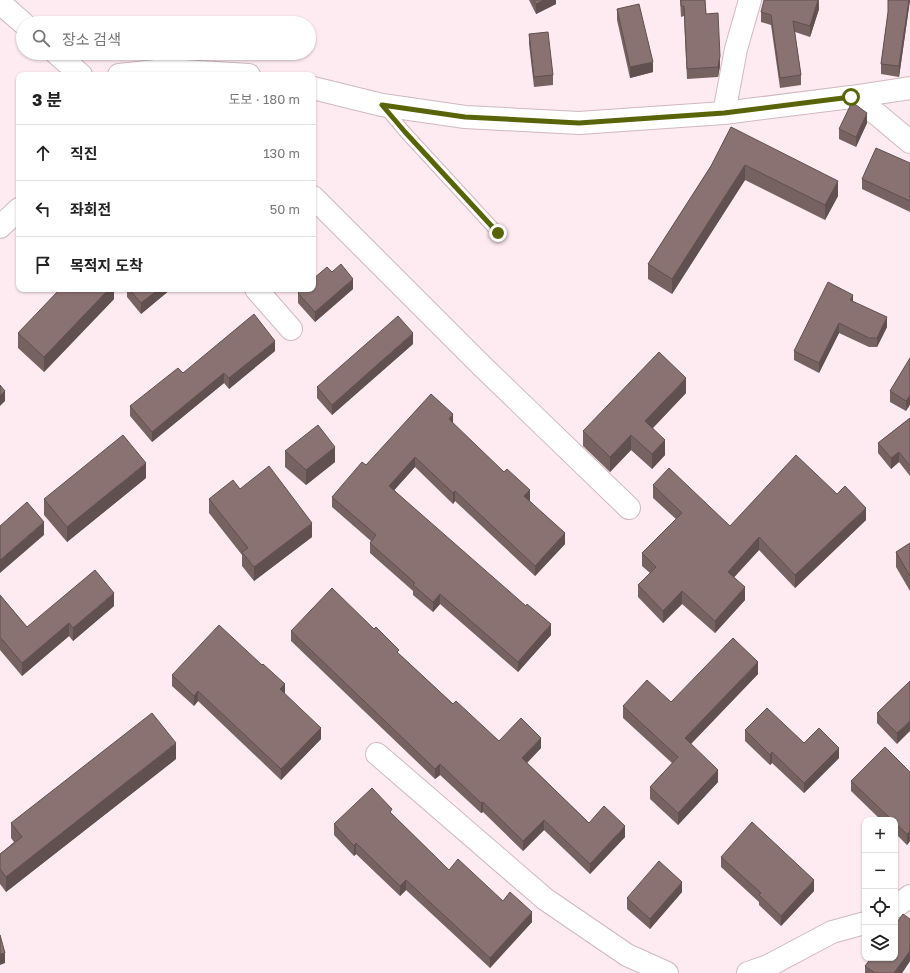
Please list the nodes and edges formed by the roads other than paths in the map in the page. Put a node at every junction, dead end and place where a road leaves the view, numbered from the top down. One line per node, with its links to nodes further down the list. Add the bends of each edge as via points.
1 (750, 0): 8 (street, via 736,50)
2 (64, 60): 3 (street)
3 (77, 72)
4 (910, 88): 6 (street)
5 (316, 89): 7 (street)
6 (851, 97): 8 (street); 9 (street)
7 (382, 105): 8 (street, via 465,117 579,123); 13 (lane)
8 (724, 113)
9 (910, 142)
10 (316, 200): 16 (street)
11 (16, 212): 12 (street)
12 (0, 227)
13 (498, 233)
14 (259, 292): 15 (street)
15 (291, 330)
16 (629, 508)
17 (377, 754): 21 (street, via 545,899 626,955)
18 (910, 896): 19 (street)
19 (898, 905)
20 (862, 924): 22 (street, via 832,932 768,966)
21 (667, 973)
22 (748, 973)

